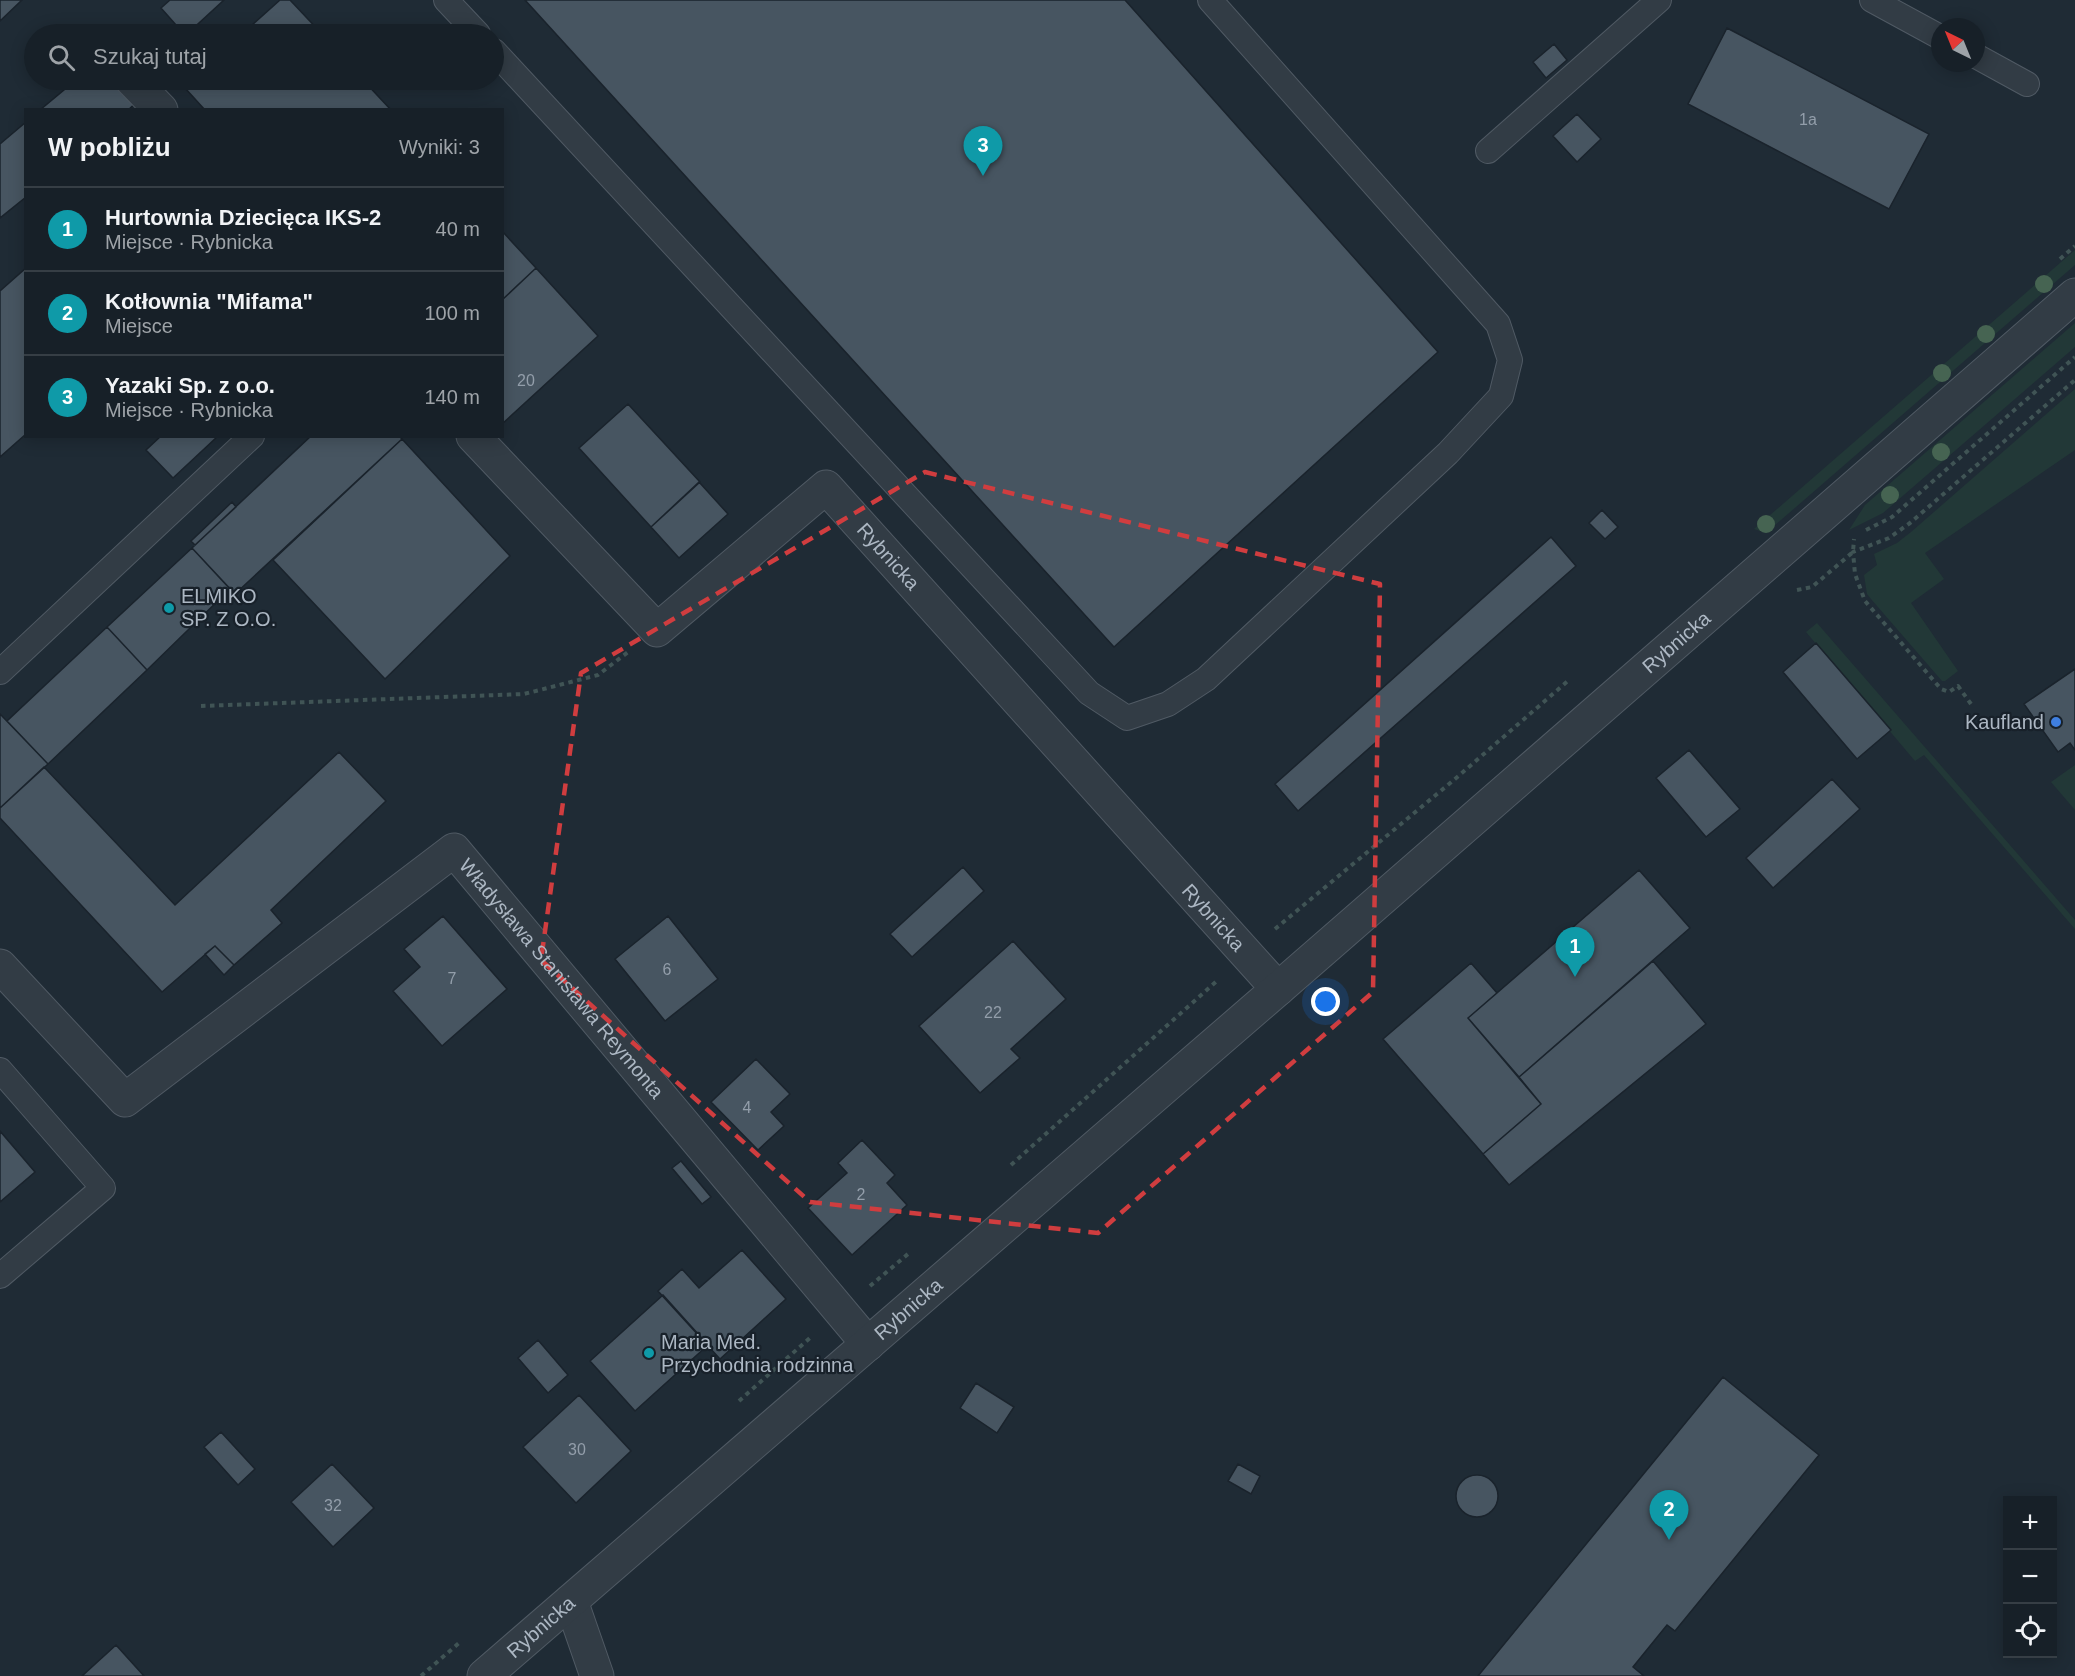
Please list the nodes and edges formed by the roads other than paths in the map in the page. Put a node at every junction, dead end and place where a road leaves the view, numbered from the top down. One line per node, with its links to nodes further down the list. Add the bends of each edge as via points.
1 (446, 0): 5 (lane)
2 (1210, 0): 8 (lane, via 1498,324 1510,360 1501,396 1440,461 1206,679 1168,704 1128,718 1089,693)
3 (1659, 0): 12 (lane)
4 (1872, 0): 6 (lane)
5 (469, 24)
6 (1931, 32)
7 (1985, 61): 9 (lane)
8 (504, 62)
9 (2027, 84)
10 (142, 90): 11 (street)
11 (159, 108)
12 (1488, 151)
13 (2075, 294): 18 (street, Rybnicka)
14 (250, 438): 16 (lane)
15 (475, 438): 18 (street, Rybnicka, via 657,630 826,487)
16 (0, 672)
17 (0, 966): 21 (street, Władysława Stanisława Reymonta, via 125,1101 454,850)
18 (1278, 989): 21 (street, Rybnicka)
19 (0, 1070): 20 (lane, via 103,1188)
20 (0, 1276)
21 (868, 1344): 22 (street, Rybnicka)
22 (571, 1601): 23 (street, Rybnicka); 24 (street)
23 (484, 1676)
24 (597, 1676)

